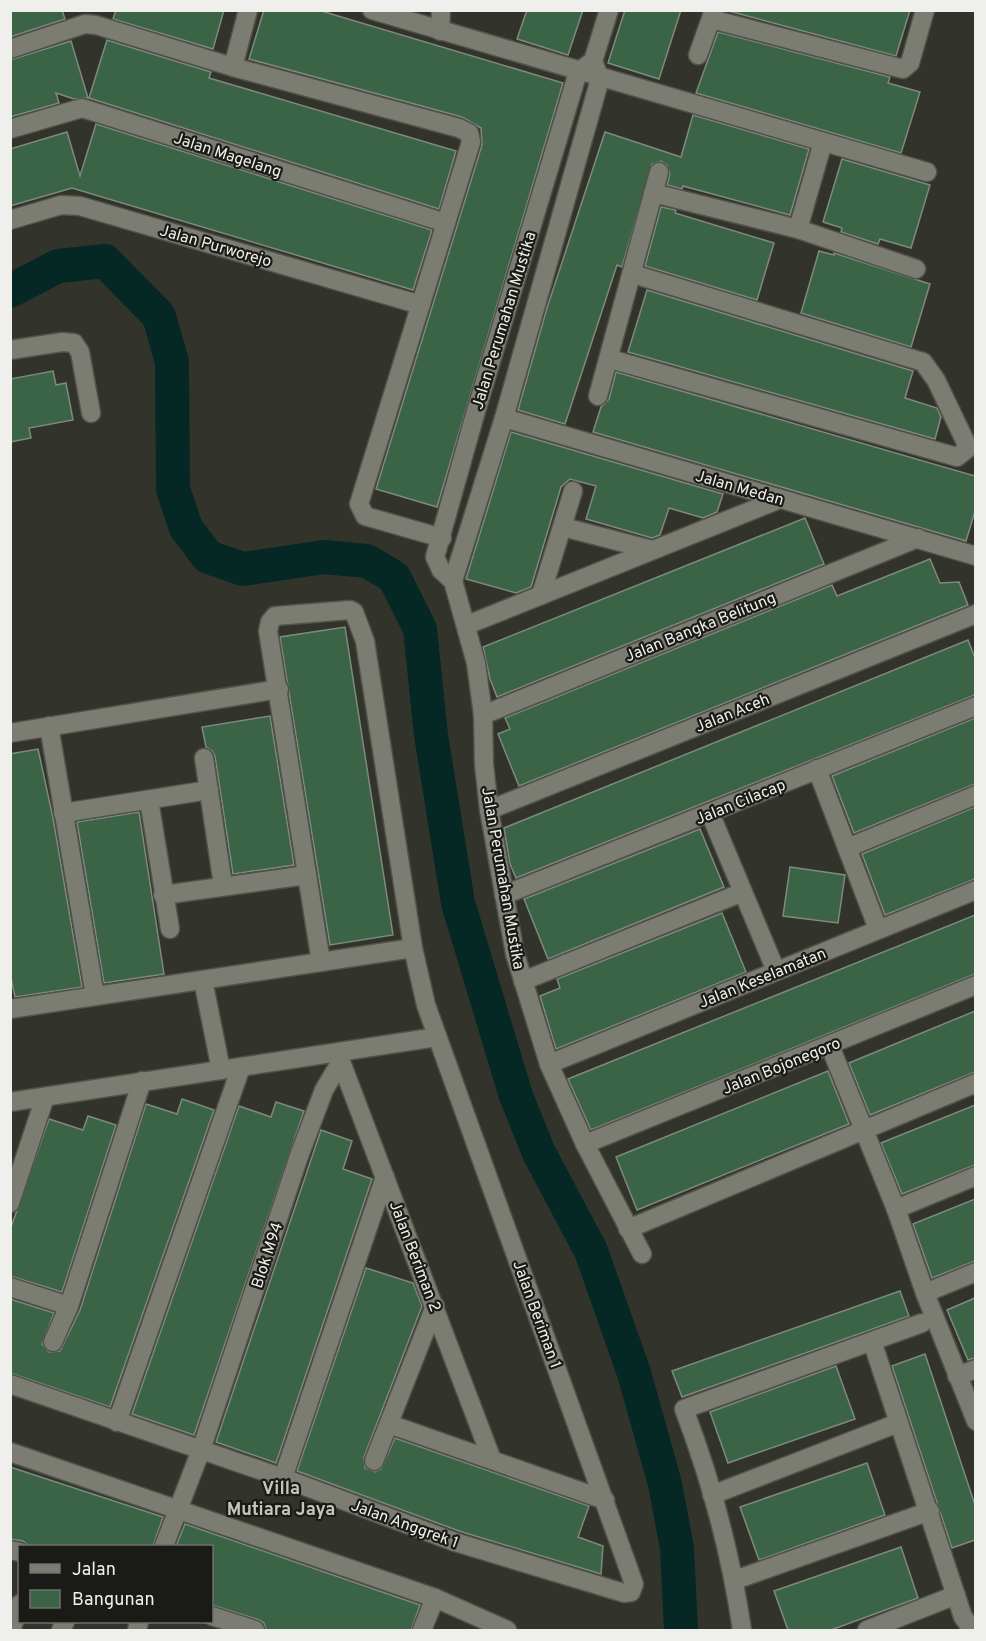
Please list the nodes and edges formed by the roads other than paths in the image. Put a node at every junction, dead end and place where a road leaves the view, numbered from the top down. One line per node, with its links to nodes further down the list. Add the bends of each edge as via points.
1 (248, 10): 11 (street)
2 (372, 10): 7 (street)
3 (441, 10): 7 (street)
4 (609, 10): 10 (street)
5 (925, 10): 6 (street, via 910,63 903,69)
6 (712, 15): 9 (street)
7 (440, 31): 12 (street)
8 (10, 49): 11 (street, via 86,24)
9 (698, 56)
10 (593, 61): 12 (street); 13 (street)
11 (233, 67): 20 (street, via 459,128 469,134 471,142)
12 (578, 72): 13 (street); 33 (street, Jalan Perumahan Mustika)
13 (600, 79): 15 (street); 29 (street, Jalan Perumahan Mustika)
14 (10, 129): 20 (street, Jalan Magelang, via 82,108)
15 (823, 142): 17 (street); 21 (street)
16 (659, 172): 18 (street)
17 (927, 172)
18 (653, 193): 21 (street); 23 (street)
19 (10, 220): 24 (street, Jalan Purworejo, via 61,205 80,206)
20 (446, 224): 24 (street)
21 (798, 229): 22 (street)
22 (916, 268)
23 (633, 274): 26 (street); 26 (street, via 923,362 936,380 967,445 964,454 957,457)
24 (421, 305): 33 (street, via 358,504 365,516)
25 (10, 350): 28 (street, via 74,343 80,352)
26 (610, 359): 27 (street)
27 (598, 396)
28 (91, 413)
29 (504, 418): 31 (street, Jalan Medan); 37 (street, Jalan Perumahan Mustika)
30 (573, 491): 32 (street)
31 (780, 499): 34 (street, Jalan Medan); 35 (street)
32 (563, 527): 35 (street); 38 (street)
33 (442, 538): 37 (street, Jalan Perumahan Mustika, via 435,557)
34 (918, 538): 36 (street, Jalan Medan); 43 (street, Jalan Bangka Belitung)
35 (652, 550): 38 (street)
36 (975, 556)
37 (453, 581): 40 (street, Jalan Perumahan Mustika)
38 (541, 595): 40 (street)
39 (975, 614): 51 (street, Jalan Aceh)
40 (467, 625): 43 (street, Jalan Perumahan Mustika)
41 (279, 689): 44 (street); 55 (street); 63 (street, Jalan Beriman 1, via 269,639 270,622 276,616 354,612 365,641)
42 (975, 706): 47 (street, Jalan Cilacap)
43 (483, 715): 51 (street, Jalan Perumahan Mustika)
44 (49, 726): 45 (street); 52 (street)
45 (10, 734)
46 (204, 758): 48 (street)
47 (817, 769): 53 (street, Jalan Cilacap); 54 (street)
48 (209, 790): 50 (street); 56 (street)
49 (975, 795): 54 (street)
50 (149, 800): 52 (street); 59 (street)
51 (489, 810): 60 (street, Jalan Perumahan Mustika)
52 (63, 813): 69 (street)
53 (711, 813): 58 (street); 60 (street, Jalan Cilacap)
54 (847, 848): 62 (street)
55 (307, 875): 56 (street); 64 (street)
56 (223, 885): 59 (street)
57 (975, 890): 62 (street, Jalan Keselamatan)
58 (743, 892): 65 (street); 67 (street)
59 (163, 895): 61 (street)
60 (504, 895): 67 (street, Jalan Perumahan Mustika)
61 (170, 929)
62 (878, 930): 65 (street, Jalan Keselamatan)
63 (413, 948): 64 (street); 71 (street, Jalan Beriman 1)
64 (321, 962): 66 (street)
65 (776, 971): 74 (street, Jalan Keselamatan)
66 (203, 980): 69 (street); 76 (street)
67 (523, 981): 74 (street, Jalan Perumahan Mustika)
68 (975, 985): 72 (street, Jalan Bojonegoro)
69 (95, 996): 70 (street)
70 (10, 1009)
71 (437, 1037): 73 (street); 110 (street, Jalan Beriman 1)
72 (830, 1046): 81 (street); 82 (street, Jalan Bojonegoro)
73 (339, 1058): 75 (street); 84 (street, Jalan Beriman 2); 104 (street, Blok M94, via 299,1156)
74 (549, 1064): 82 (street, Jalan Perumahan Mustika)
75 (241, 1067): 76 (street); 101 (street)
76 (222, 1070): 77 (street)
77 (142, 1081): 79 (street); 92 (street)
78 (975, 1083): 81 (street)
79 (45, 1097): 80 (street); 85 (street)
80 (10, 1102)
81 (864, 1130): 86 (street); 87 (street)
82 (585, 1144): 87 (street, Jalan Perumahan Mustika)
83 (975, 1176): 86 (street)
84 (385, 1177): 93 (street, Jalan Beriman 2); 108 (street)
85 (10, 1203)
86 (896, 1209): 91 (street)
87 (628, 1229): 88 (street, Jalan Perumahan Mustika)
88 (642, 1254)
89 (975, 1272): 91 (street)
90 (10, 1287): 92 (street)
91 (925, 1293): 98 (street)
92 (69, 1306): 96 (street)
93 (435, 1306): 103 (street); 106 (street, Jalan Beriman 2)
94 (922, 1323): 95 (street)
95 (872, 1341): 102 (street); 109 (street, via 684,1410)
96 (53, 1342)
97 (975, 1369): 98 (street)
98 (957, 1376): 100 (street)
99 (10, 1384): 101 (street, Jalan Anggrek 1)
100 (975, 1421)
101 (117, 1422): 104 (street, Jalan Anggrek 1)
102 (898, 1423): 109 (street); 112 (street)
103 (389, 1424): 106 (street); 107 (street)
104 (201, 1450): 108 (street, Jalan Anggrek 1); 111 (street, Blok M94)
105 (10, 1452): 111 (street)
106 (492, 1460): 110 (street)
107 (374, 1461)
108 (283, 1478): 115 (street, Jalan Anggrek 1, via 455,1542)
109 (712, 1495): 114 (street)
110 (605, 1500): 115 (street, Jalan Beriman 1, via 634,1584)
111 (177, 1508): 113 (street, Blok M94); 117 (street)
112 (930, 1511): 114 (street); 116 (street)
113 (164, 1545)
114 (735, 1580): 125 (street)
115 (631, 1592)
116 (956, 1595): 126 (street); 127 (street, via 963,1617)
117 (435, 1598): 120 (street); 124 (street)
118 (18, 1610): 122 (street)
119 (213, 1617): 121 (street)
120 (425, 1623)
121 (228, 1626): 123 (street)
122 (11, 1630)
123 (255, 1630)
124 (507, 1630)
125 (742, 1630)
126 (867, 1630)
127 (973, 1630)

